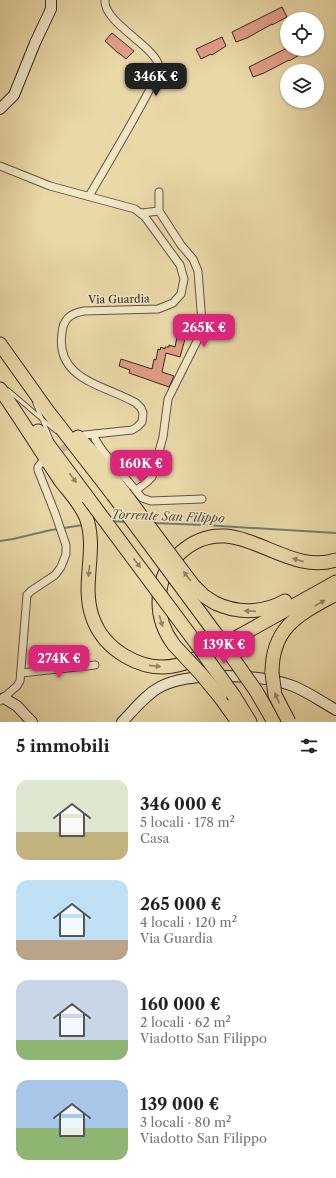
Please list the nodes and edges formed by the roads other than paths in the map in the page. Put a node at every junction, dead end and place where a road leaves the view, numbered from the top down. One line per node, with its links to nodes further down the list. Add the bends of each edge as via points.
1 (51, 0): 3 (street, via 51,9 34,43 14,95)
2 (105, 0): 6 (street, via 106,8 115,20 152,55 159,70)
3 (0, 109)
4 (0, 166): 6 (street, via 50,186)
5 (159, 192): 7 (street)
6 (89, 196): 8 (street, via 131,207)
7 (160, 211): 8 (street); 18 (street, via 197,267 202,328 168,399 163,437 152,477)
8 (142, 213): 13 (street, Via Guardia, via 180,265 184,283 176,300 162,308 84,310 70,315 65,321 61,346 65,360 71,368 87,380 131,400 139,405 142,411 142,422 135,429)
9 (2, 347): 10 (highway); 18 (highway, via 32,377)
10 (24, 378): 12 (lane); 15 (highway)
11 (3, 386): 12 (lane); 16 (highway); 20 (highway, via 62,482)
12 (43, 420): 15 (lane); 16 (lane)
13 (95, 434): 14 (street, Via Guardia); 18 (street, via 95,439)
14 (85, 435)
15 (78, 449): 18 (highway)
16 (60, 461): 20 (highway, one-way to 20)
17 (41, 463): 26 (street, via 38,470 67,551 65,559 52,578 27,595)
18 (124, 493): 19 (street, via 151,501); 22 (highway, one-way to 18, bridge, via 267,609 255,612 226,608 204,596 193,585); 33 (highway, bridge)
19 (202, 499)
20 (85, 503): 23 (highway, one-way to 23, via 91,548 87,593 94,621 102,636 118,651 140,663 171,666 186,662 215,649); 32 (highway, one-way to 32, bridge, via 188,632)
21 (336, 560): 31 (highway, one-way to 31, bridge, via 316,563 302,561 231,536 210,538 193,544 172,562 164,575 160,589 160,616 165,632)
22 (336, 574)
23 (336, 582)
24 (336, 594): 34 (highway, one-way to 24, bridge, via 275,695 272,673 272,658 279,638 287,626 304,611)
25 (95, 665): 26 (street)
26 (21, 673): 27 (street, via 19,684)
27 (2, 700): 29 (street, via 17,706)
28 (336, 710): 30 (street, via 311,694 287,684 239,676 212,676 160,687 148,695)
29 (32, 722)
30 (122, 722)
31 (238, 722)
32 (250, 722)
33 (274, 722)
34 (289, 722)

